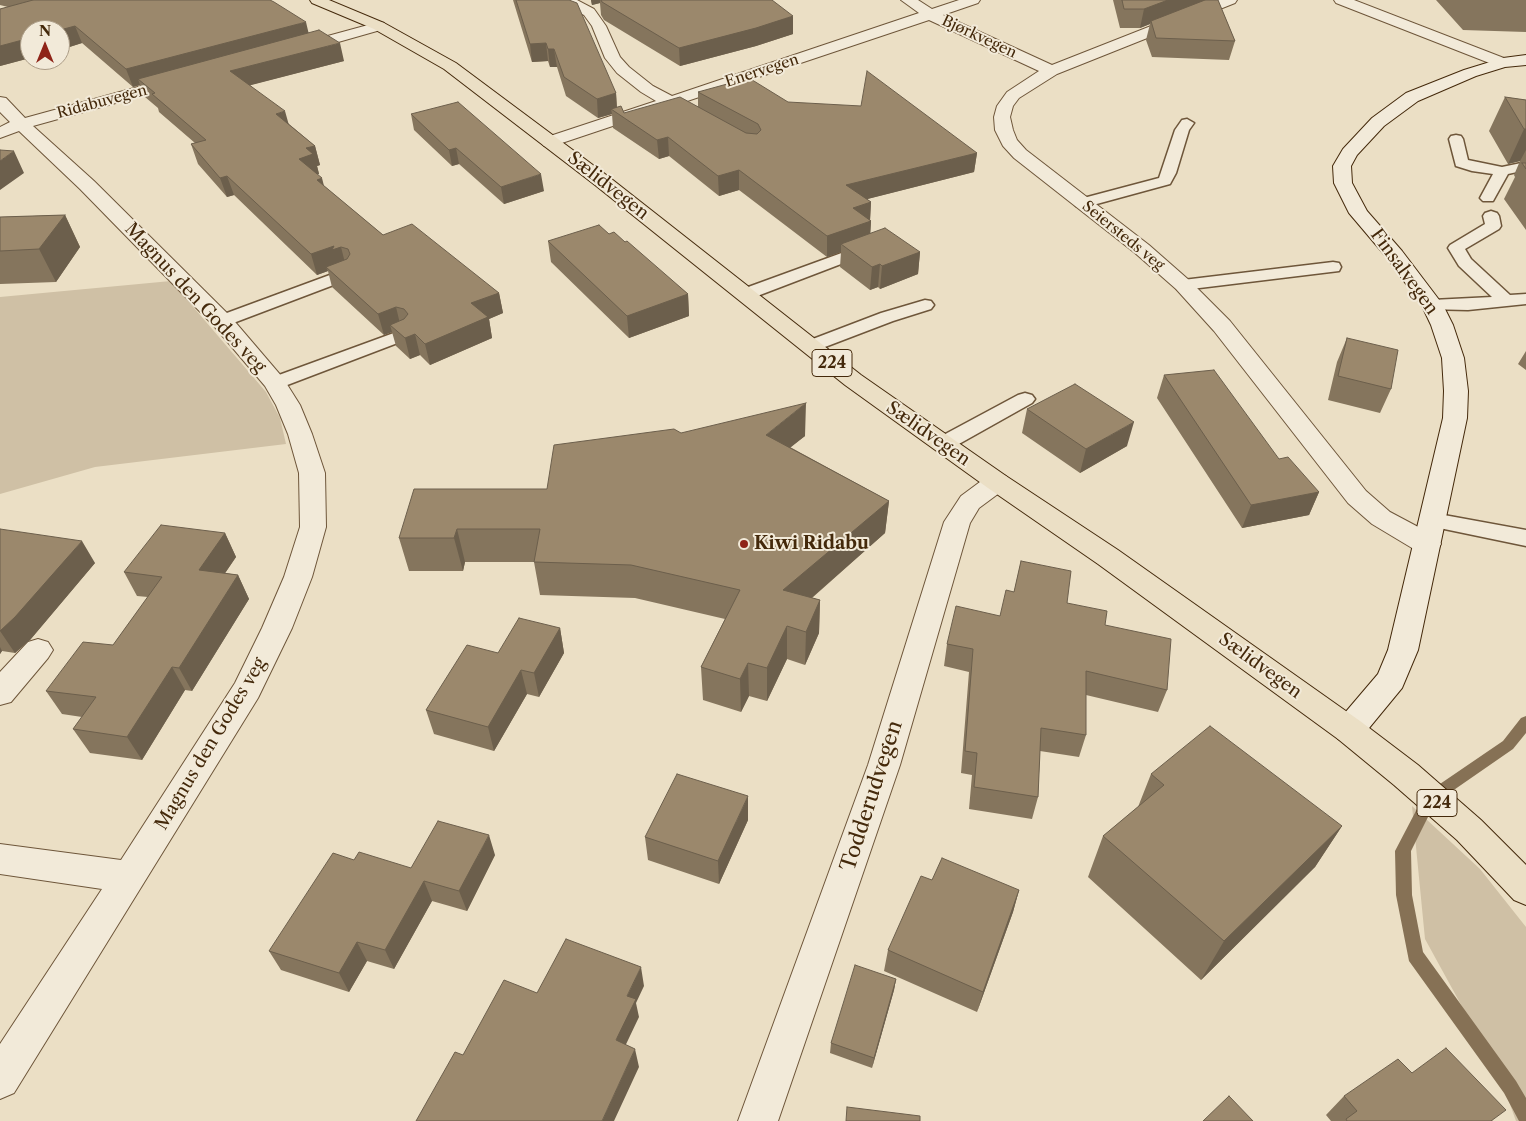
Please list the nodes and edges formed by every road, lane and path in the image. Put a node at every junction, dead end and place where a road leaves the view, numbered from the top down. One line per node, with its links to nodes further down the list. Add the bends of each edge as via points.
1 (317, 0): 8 (main road, Sælidvegen / 224)
2 (566, 0): 15 (street, via 596,11 613,58 647,89)
3 (908, 0): 7 (street, Bjørkvegen)
4 (973, 0): 7 (street, Enervegen)
5 (1230, 0): 12 (street, Seiersteds veg)
6 (1341, 0): 11 (street)
7 (931, 15): 12 (street, Bjørkvegen); 15 (street, Enervegen)
8 (379, 26): 9 (street); 20 (main road, Sælidvegen / 224, via 450,66)
9 (284, 52)
10 (1526, 60): 11 (street, Finsalvegen)
11 (1503, 63): 34 (street, Finsalvegen, via 1412,97 1378,122 1349,153 1342,166 1343,183 1359,213)
12 (1051, 71): 24 (street, Seiersteds veg, via 1014,95 1005,106 1002,117 1004,130 1020,154)
13 (190, 78): 18 (street, Ridabuvegen)
14 (0, 102): 18 (street, Magnus den Godes veg)
15 (671, 102): 16 (lane); 20 (street, Enervegen)
16 (687, 111)
17 (1187, 123): 24 (lane, via 1165,181)
18 (10, 129): 35 (street, Magnus den Godes veg, via 87,185)
19 (1456, 138): 22 (lane, via 1461,163)
20 (550, 142): 30 (main road, Sælidvegen / 224)
21 (1526, 166): 22 (lane)
22 (1502, 171): 23 (lane)
23 (1488, 198)
24 (1082, 203): 29 (street, Seiersteds veg)
25 (1491, 216): 32 (lane, via 1493,226 1456,248 1465,262)
26 (889, 241): 30 (lane)
27 (1333, 267): 29 (lane)
28 (346, 274): 35 (lane)
29 (1183, 285): 44 (street, Seiersteds veg, via 1222,326 1357,497 1381,518)
30 (746, 294): 37 (main road, Sælidvegen / 224)
31 (1526, 299): 32 (lane)
32 (1505, 300): 34 (lane)
33 (925, 305): 37 (lane, via 887,316)
34 (1432, 305): 42 (street, Finsalvegen, via 1453,358 1456,391 1455,418)
35 (222, 321): 38 (street, Magnus den Godes veg)
36 (402, 335): 38 (lane)
37 (811, 346): 40 (main road, Sælidvegen / 224)
38 (275, 383): 49 (street, Magnus den Godes veg, via 300,434 312,473 313,527 298,578 247,690)
39 (1025, 399): 40 (lane)
40 (943, 444): 41 (main road, Sælidvegen / 224)
41 (997, 482): 47 (main road, Sælidvegen / 224, via 1108,557); 52 (street, Todderudvegen, via 970,502 957,522 884,765)
42 (1433, 520): 43 (lane); 44 (street, Finsalvegen)
43 (1526, 538)
44 (1427, 544): 47 (street, Finsalvegen, via 1404,650 1391,680)
45 (38, 650): 46 (street)
46 (0, 693)
47 (1349, 730): 50 (main road, Sælidvegen / 224, via 1469,830)
48 (0, 859): 49 (street)
49 (130, 877): 51 (street, Magnus den Godes veg)
50 (1526, 889)
51 (0, 1079)
52 (758, 1121)

